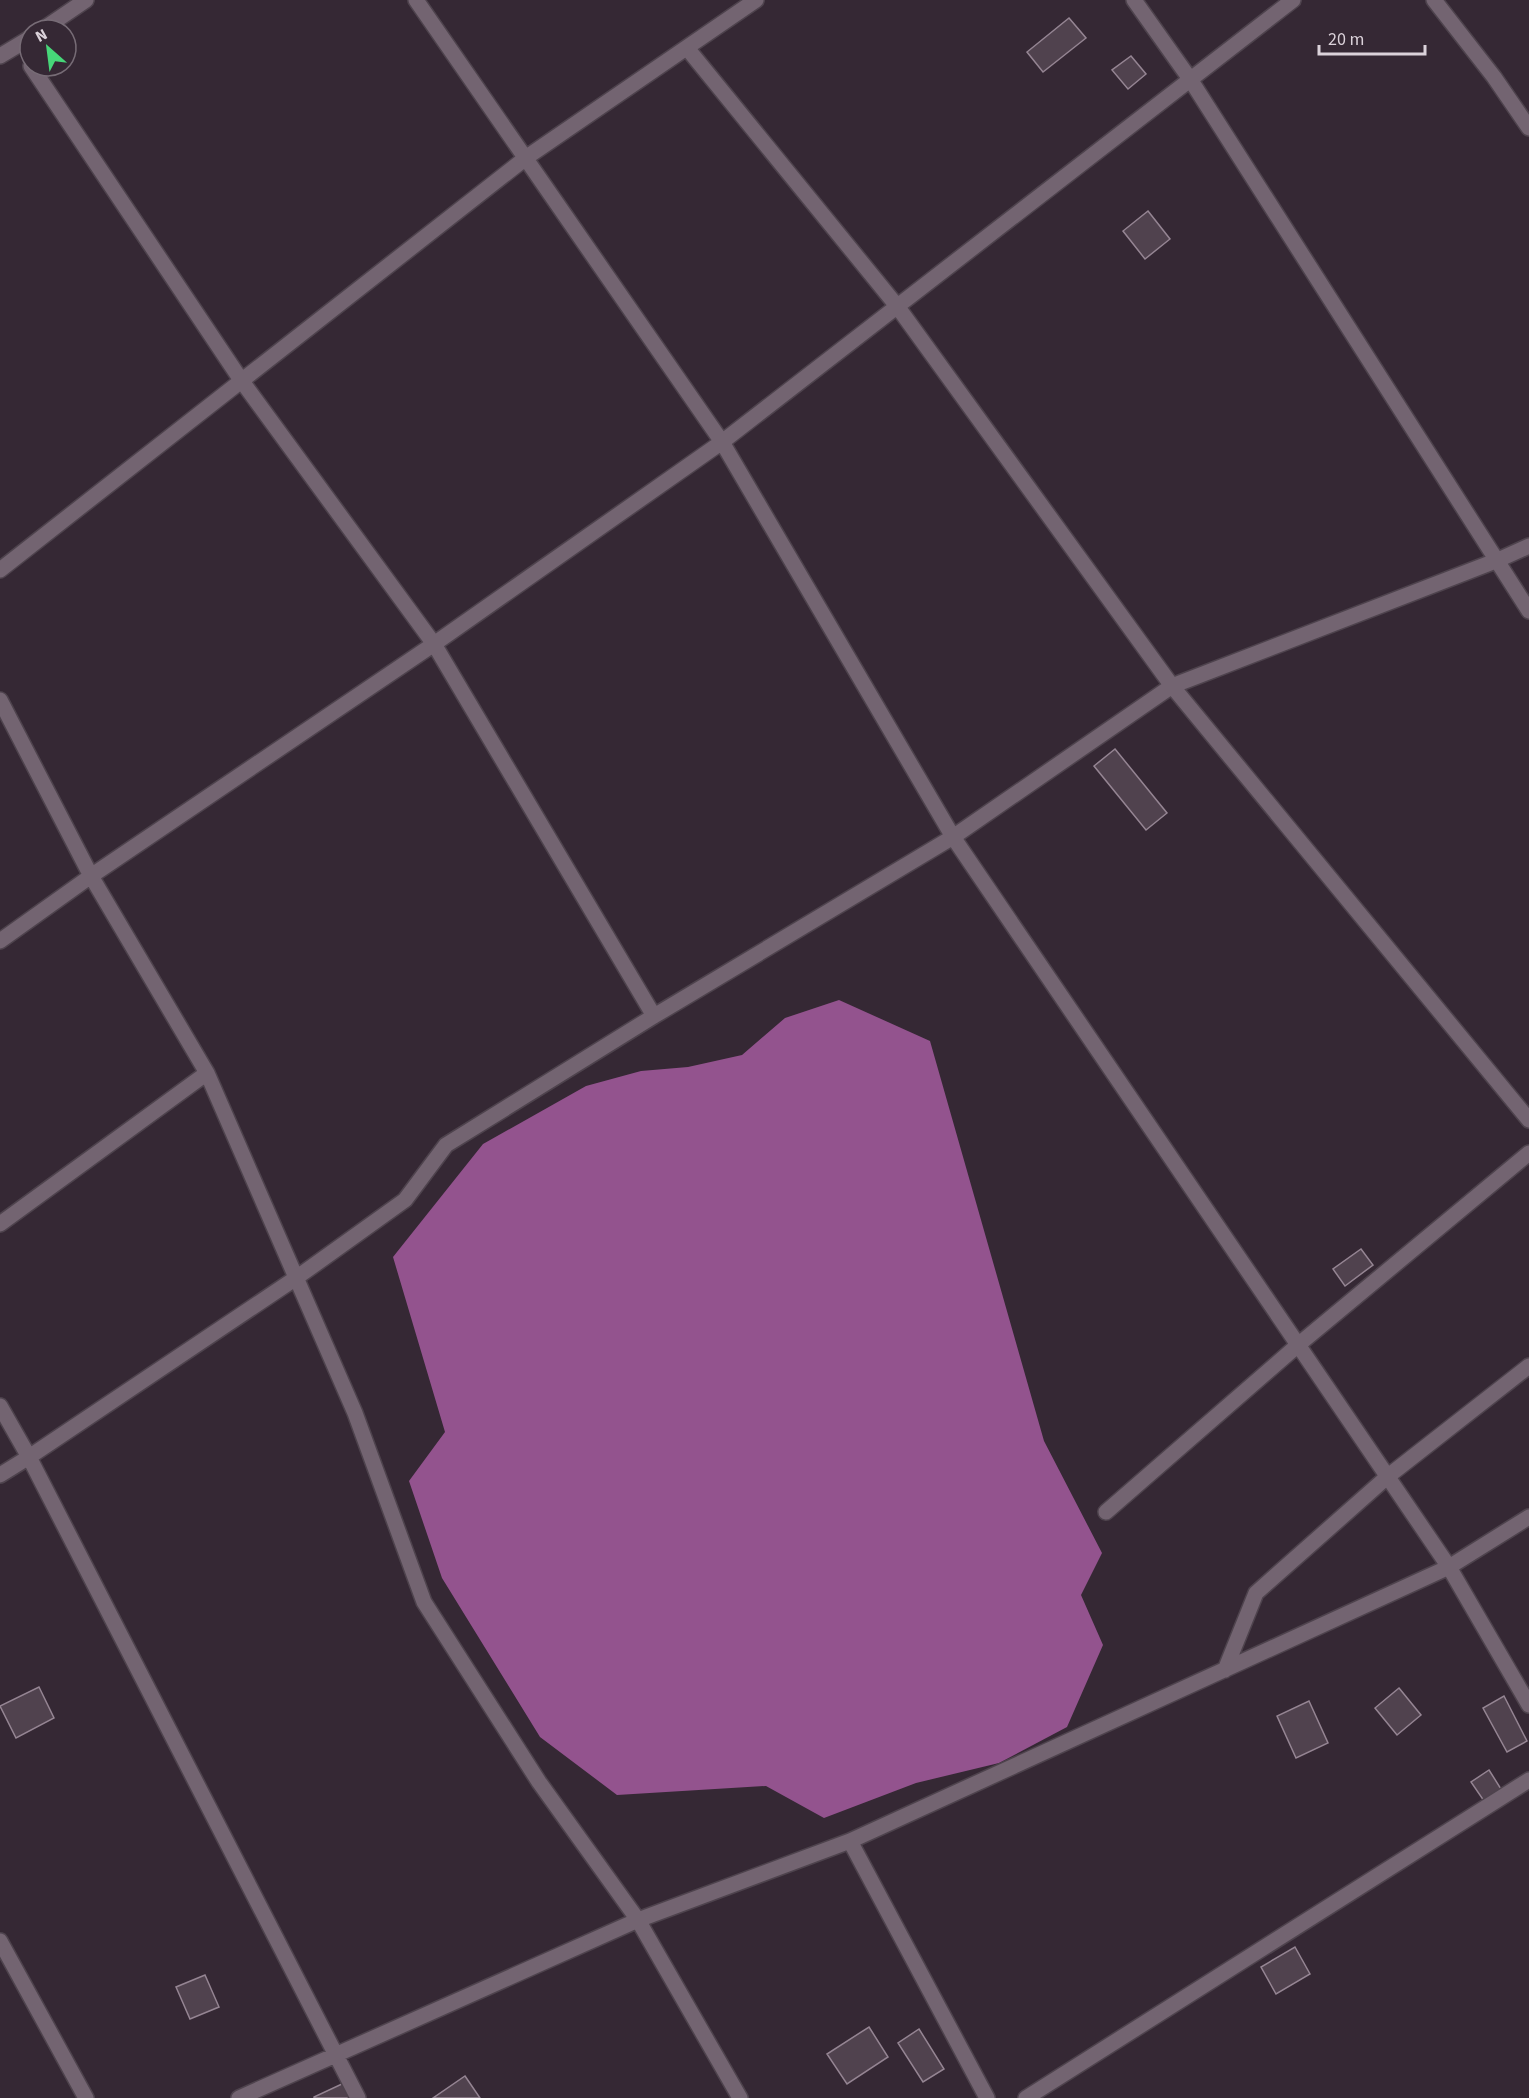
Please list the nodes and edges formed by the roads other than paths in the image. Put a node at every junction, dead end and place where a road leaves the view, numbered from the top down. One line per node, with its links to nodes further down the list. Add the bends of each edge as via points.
1 (86, 0): 7 (street)
2 (416, 0): 14 (street)
3 (756, 0): 9 (street)
4 (1134, 0): 12 (street)
5 (1293, 0): 12 (street)
6 (1434, 0): 13 (street)
7 (60, 18)
8 (18, 46): 10 (street)
9 (687, 48): 14 (street); 15 (street)
10 (0, 56)
11 (39, 78): 16 (street)
12 (1190, 79): 15 (street); 19 (street)
13 (1529, 128)
14 (527, 157): 16 (street); 17 (street)
15 (897, 306): 17 (street); 23 (street)
16 (241, 380): 20 (street); 22 (street)
17 (722, 442): 22 (street); 25 (street)
18 (1529, 546): 19 (street)
19 (1498, 560): 21 (street); 23 (street)
20 (0, 570)
21 (1529, 610)
22 (434, 644): 26 (street); 28 (street)
23 (1172, 686): 25 (street); 30 (street)
24 (0, 700): 26 (street)
25 (953, 837): 28 (street); 34 (street)
26 (91, 876): 27 (street); 29 (street)
27 (0, 941)
28 (654, 1016): 33 (street, via 446,1146 405,1200)
29 (207, 1073): 32 (street); 33 (street)
30 (1529, 1120)
31 (1529, 1153): 34 (street)
32 (0, 1224)
33 (296, 1278): 37 (street); 47 (street, via 355,1413 424,1602 539,1782)
34 (1298, 1345): 39 (street); 40 (street)
35 (1529, 1366): 39 (street)
36 (0, 1406): 37 (street)
37 (29, 1457): 38 (street); 49 (street)
38 (0, 1475)
39 (1388, 1477): 42 (street); 43 (street, via 1256,1593)
40 (1106, 1512)
41 (1529, 1517): 42 (street)
42 (1449, 1567): 43 (street); 44 (street)
43 (1225, 1670): 46 (street)
44 (1529, 1705)
45 (1529, 1780): 55 (street)
46 (850, 1841): 47 (street); 54 (street)
47 (638, 1920): 49 (street); 53 (street)
48 (0, 1941): 50 (street)
49 (335, 2054): 51 (street); 52 (street)
50 (86, 2098)
51 (239, 2098)
52 (358, 2098)
53 (740, 2098)
54 (987, 2098)
55 (1026, 2098)

